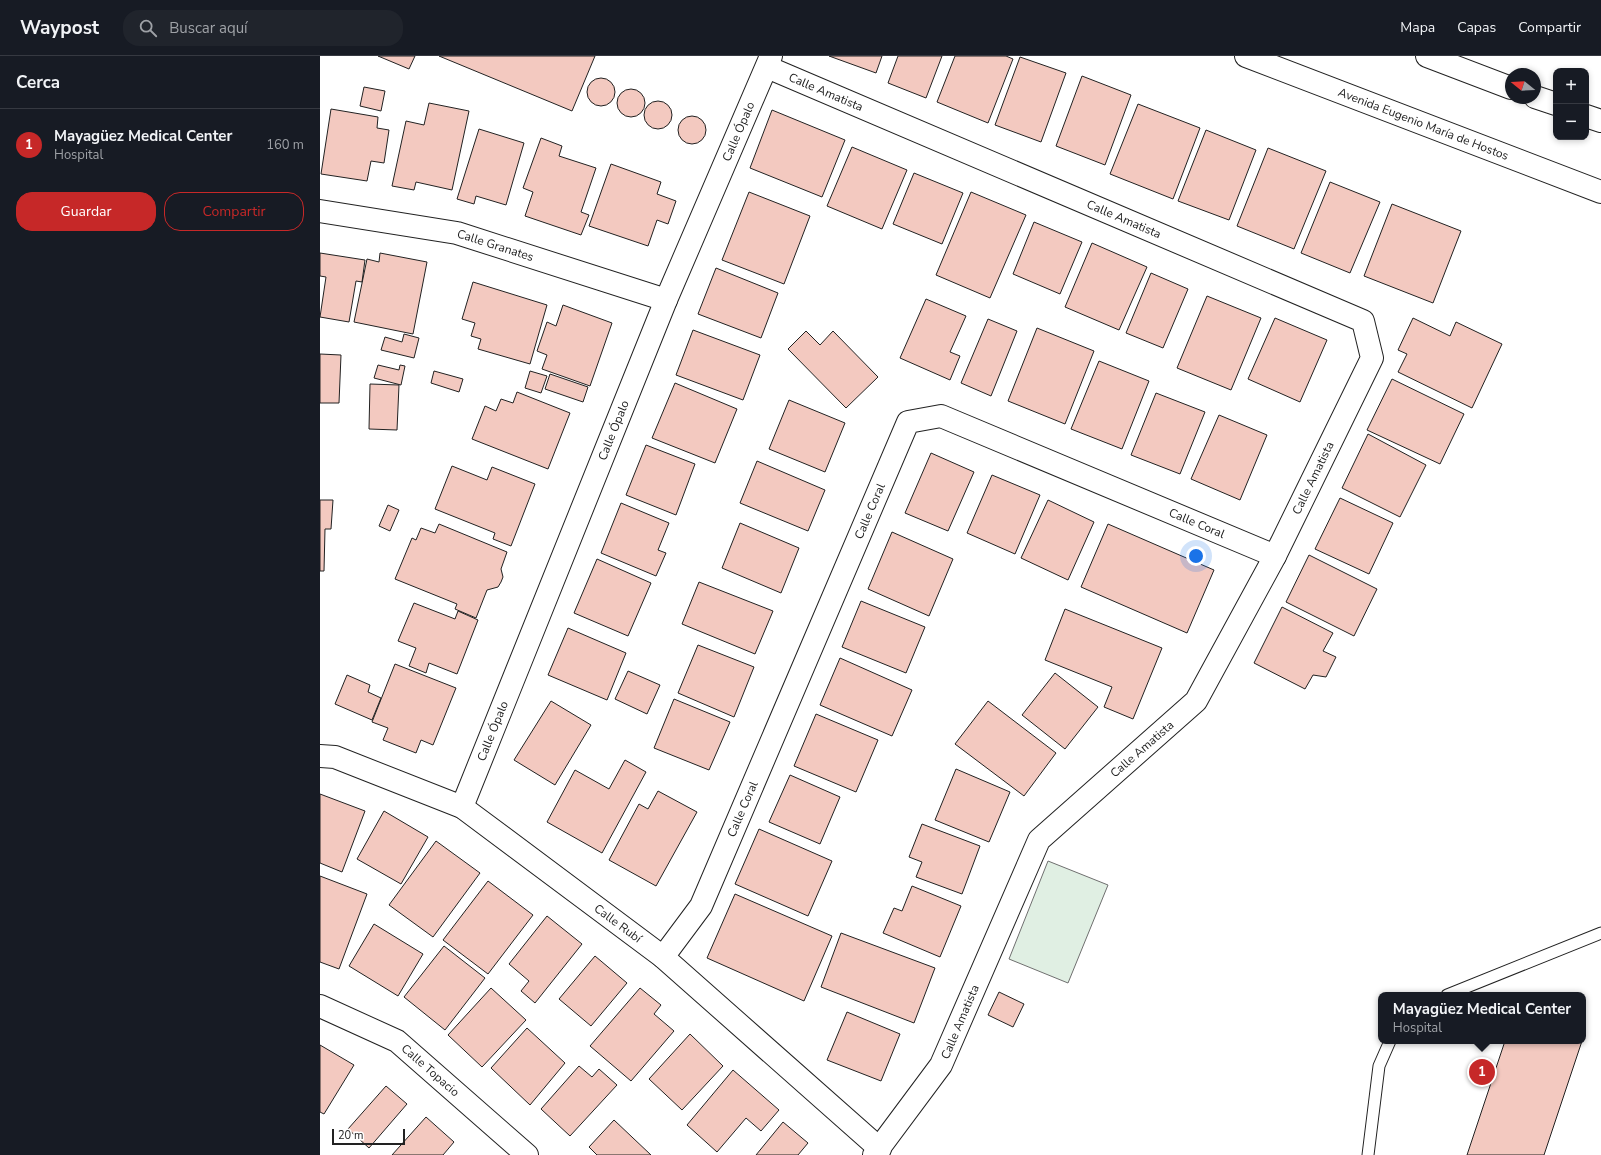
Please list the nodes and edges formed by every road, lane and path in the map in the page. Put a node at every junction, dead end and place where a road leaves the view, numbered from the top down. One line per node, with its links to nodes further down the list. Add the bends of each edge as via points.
1 (1246, 56): 9 (main road, Avenida Eugenio María de Hostos)
2 (1427, 56): 4 (main road)
3 (769, 61): 11 (main road, Calle Ópalo); 12 (main road, Calle Amatista, via 1363,321 1372,358)
4 (1505, 86)
5 (1541, 99): 6 (main road)
6 (1553, 103)
7 (1589, 117): 8 (main road)
8 (1601, 121)
9 (1601, 192)
10 (320, 211): 11 (main road, Calle Granates, via 457,233)
11 (666, 300): 14 (main road, Calle Ópalo)
12 (1276, 556): 16 (main road, Calle Coral, via 940,416 908,422 701,906); 20 (main road, Calle Amatista, via 1196,701 1039,840 941,1065)
13 (320, 756): 14 (main road, Calle Rubí, via 335,757)
14 (462, 807): 16 (main road, Calle Rubí)
15 (1601, 933): 17 (lane)
16 (663, 957): 20 (main road, Calle Rubí)
17 (1454, 992)
18 (320, 1006): 21 (main road, Calle Topacio, via 397,1041)
19 (1389, 1044): 22 (lane, via 1379,1066)
20 (877, 1152)
21 (527, 1155)
22 (1368, 1155)

